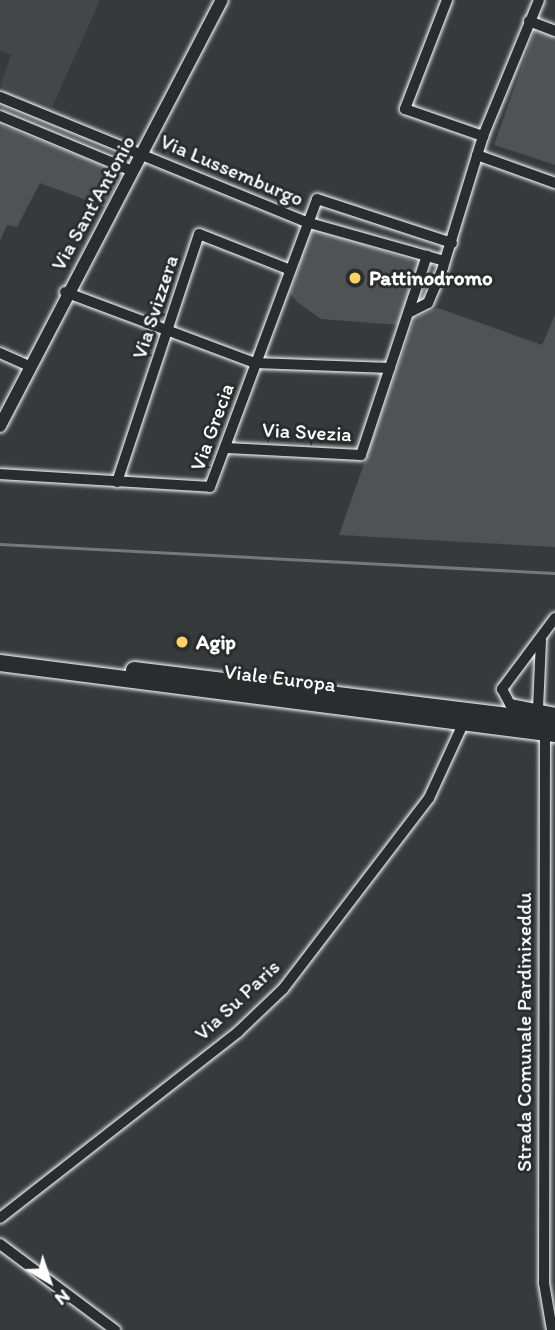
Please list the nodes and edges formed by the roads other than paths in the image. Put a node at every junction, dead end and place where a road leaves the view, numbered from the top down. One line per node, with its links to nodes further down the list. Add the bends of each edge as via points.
1 (222, 0): 9 (street, Via Sant'Antonio)
2 (447, 0): 8 (street, via 405,109)
3 (540, 0): 4 (street, Via Svezia)
4 (529, 21): 5 (street); 8 (street, Via Svezia)
5 (555, 30)
6 (0, 97): 9 (street, Via Lussemburgo)
7 (0, 116): 11 (street)
8 (483, 136): 10 (street, Via Svezia)
9 (142, 153): 11 (street, Via Sant'Antonio); 13 (street, Via Lussemburgo)
10 (477, 155): 12 (street); 14 (street, Via Svezia)
11 (132, 172): 18 (street, Via Sant'Antonio)
12 (555, 183)
13 (306, 222): 14 (street, Via Lussemburgo, via 317,199); 15 (street, Via Lussemburgo); 17 (street, Via Grecia)
14 (452, 243): 16 (street, Via Svezia)
15 (428, 256): 16 (street, Via Lussemburgo); 19 (street, Via Svezia)
16 (445, 261): 19 (street, Via Svezia, via 428,303)
17 (288, 269): 20 (street, Via Svizzera, via 199,234); 22 (street, Via Grecia)
18 (65, 292): 20 (street); 23 (street, Via Sant'Antonio)
19 (410, 312): 24 (street, Via Svezia)
20 (169, 330): 22 (street); 28 (street, Via Svizzera)
21 (0, 353): 23 (street)
22 (255, 363): 24 (street); 26 (street, Via Grecia)
23 (27, 365): 25 (street, Via Sant'Antonio)
24 (390, 368): 26 (street, Via Svezia, via 361,455)
25 (0, 425)
26 (227, 448): 28 (street, Via Grecia, via 210,487)
27 (0, 474): 28 (street, Via Grecia)
28 (117, 482)
29 (555, 618): 30 (street)
30 (548, 636): 33 (street); 33 (street, via 502,689 510,704)
31 (0, 653): 36 (main road, Viale Europa)
32 (0, 663): 35 (main road, Viale Europa)
33 (538, 709): 34 (street)
34 (555, 713)
35 (464, 722): 36 (main road, Viale Europa); 37 (street, Via Su Paris, via 429,798 282,989 238,1032)
36 (552, 729): 40 (street, Strada Comunale Pardinixeddu, via 544,1283)
37 (0, 1218)
38 (0, 1244): 39 (street)
39 (115, 1330)
40 (552, 1330)

